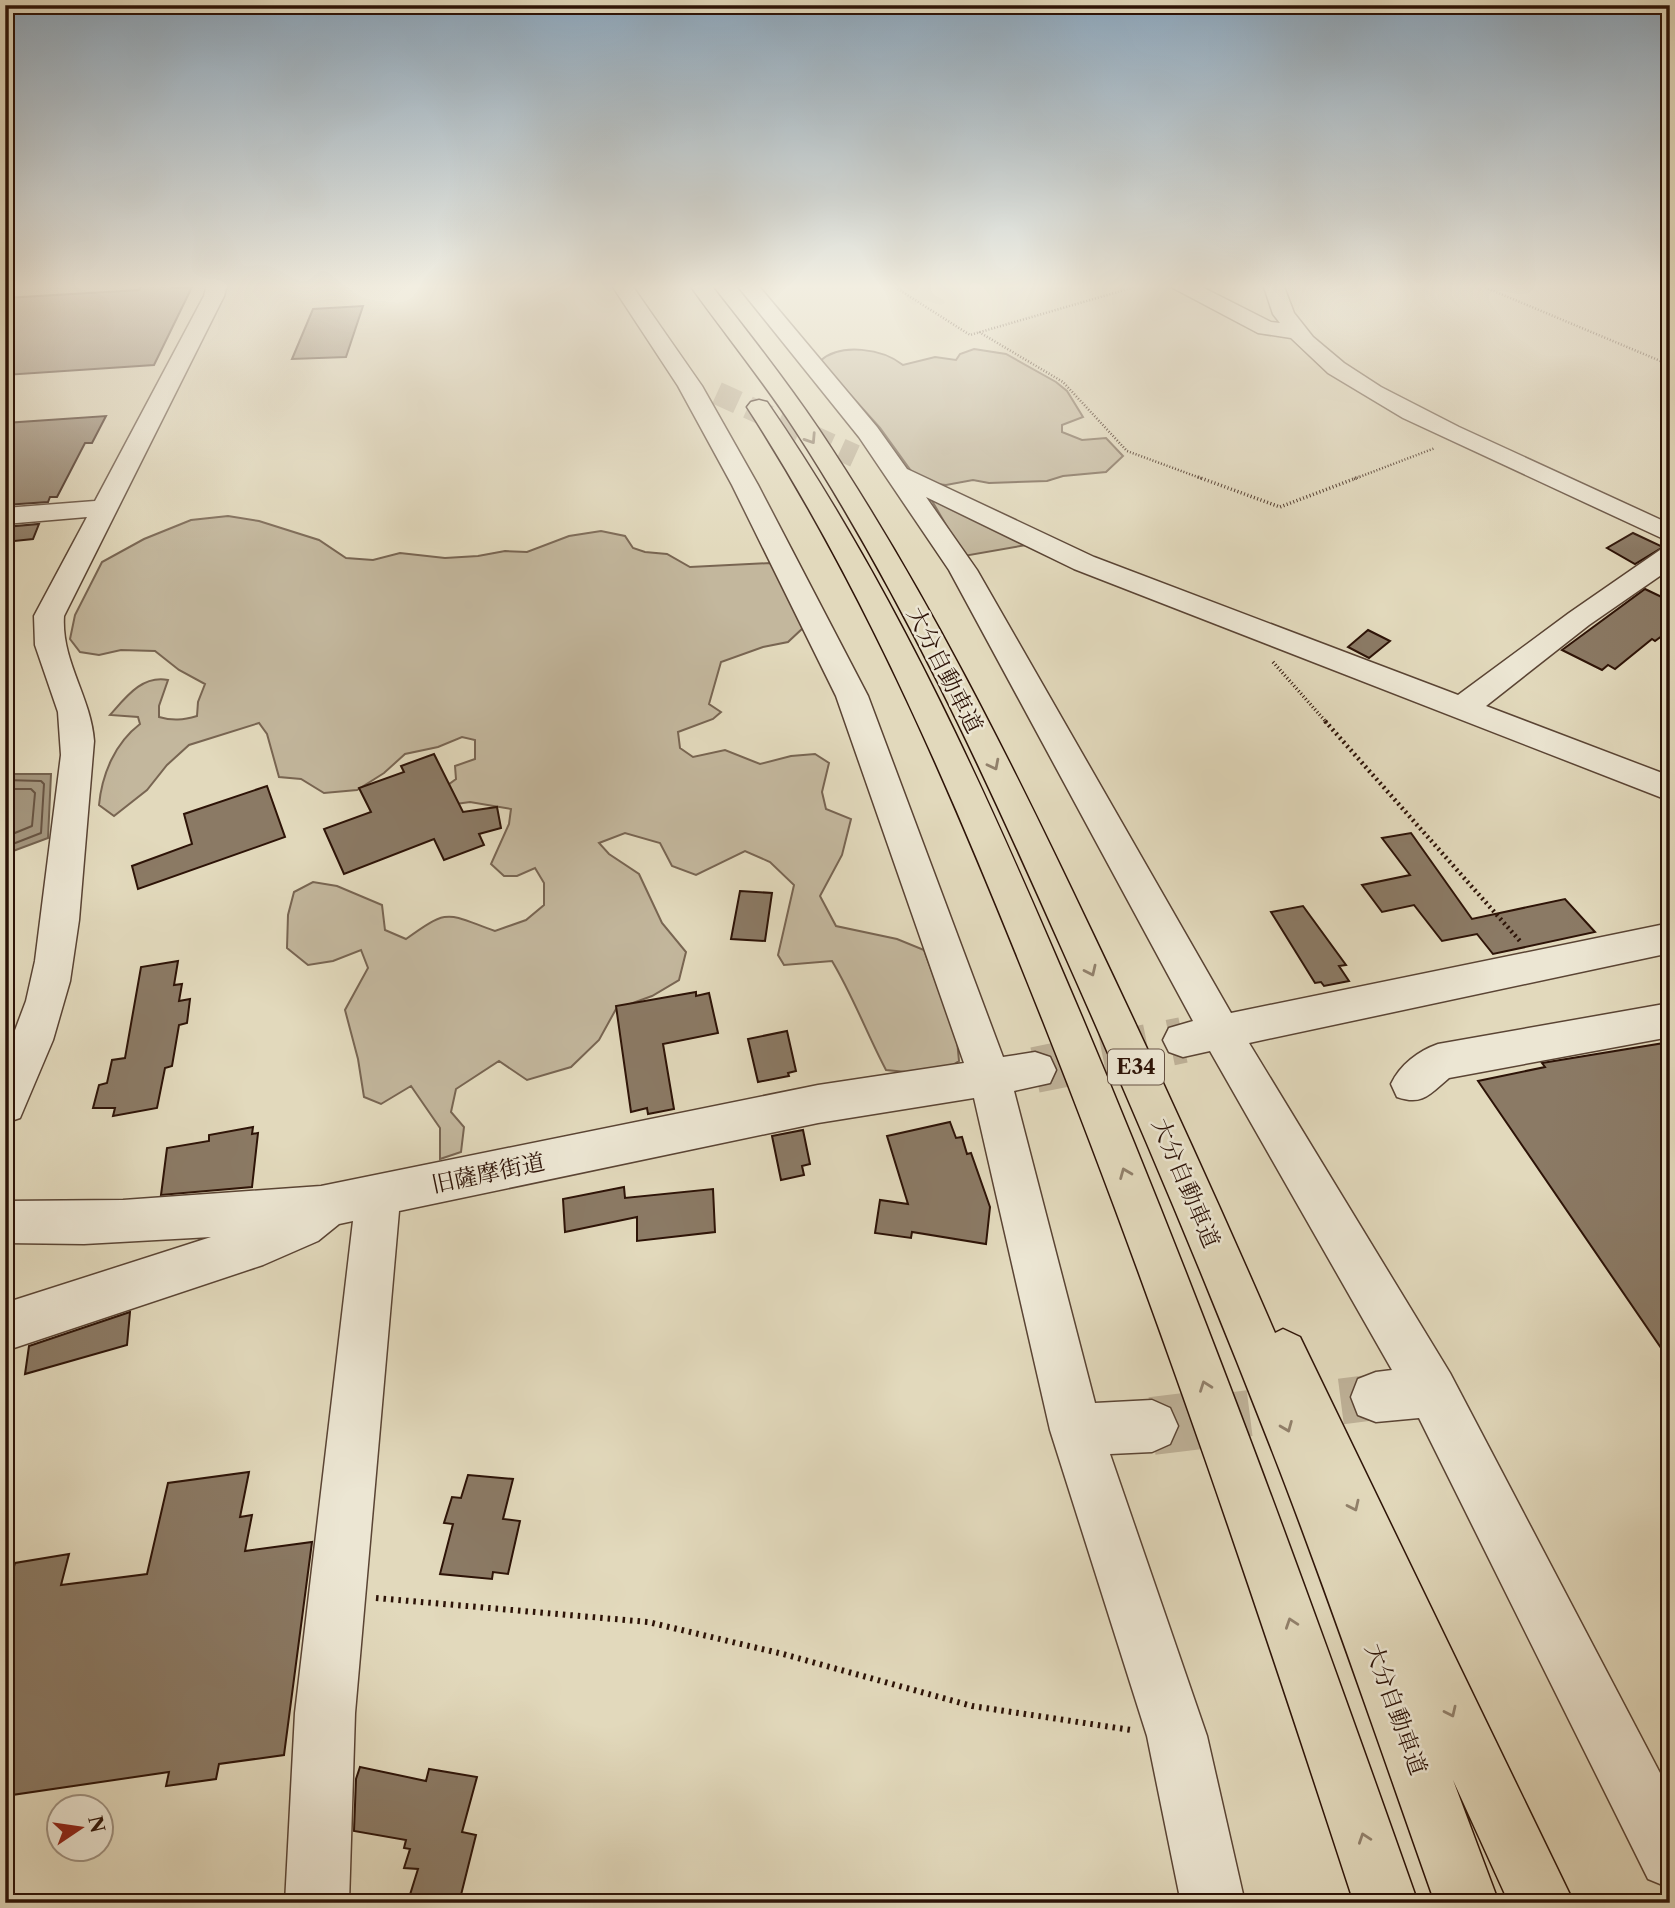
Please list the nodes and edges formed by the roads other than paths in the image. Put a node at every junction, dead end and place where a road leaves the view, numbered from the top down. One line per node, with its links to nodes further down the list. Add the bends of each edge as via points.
1 (174, 373): 9 (street)
2 (691, 373): 20 (street, via 704,390 745,485 852,696)
3 (737, 373): 33 (highway, 大分自動車道 / E34, one-way to 3, via 1275,1576 1140,1209 1039,961 891,637 820,505)
4 (766, 373): 19 (highway, 大分自動車道 / E34, one-way to 19, via 850,499 927,631)
5 (820, 373): 8 (street, via 869,432)
6 (1342, 373): 11 (street, via 1464,438)
7 (855, 456): 8 (street)
8 (894, 473): 13 (street, via 1084,563); 17 (street, via 914,496 984,606)
9 (103, 508): 10 (street); 22 (street, via 49,616 46,632 51,657 71,703 77,758 46,999)
10 (5, 516)
11 (1670, 534)
12 (1670, 556): 13 (street)
13 (1461, 709): 14 (street)
14 (1670, 789)
15 (1670, 937): 17 (street)
16 (1670, 1020): 21 (street, via 1438,1062)
17 (1201, 1035): 26 (street)
18 (1035, 1070): 20 (street, 旧薩摩街道)
19 (1139, 1072): 34 (highway, 大分自動車道 / E34, one-way to 34, via 1338,1553); 35 (highway, one-way to 35, via 1269,1325)
20 (989, 1078): 23 (street, 旧薩摩街道, via 818,1104); 29 (street)
21 (1412, 1084)
22 (5, 1105)
23 (353, 1201): 24 (street, via 164,1221); 25 (street, 旧薩摩街道, via 264,1242); 31 (street, via 337,1594 325,1713)
24 (5, 1222)
25 (5, 1327)
26 (1432, 1391): 27 (street); 30 (street)
27 (1376, 1397)
28 (1152, 1426): 29 (street)
29 (1076, 1430): 32 (street, via 1177,1737)
30 (1670, 1857)
31 (317, 1903)
32 (1213, 1903)
33 (1386, 1903)
34 (1467, 1903)
35 (1542, 1903)

